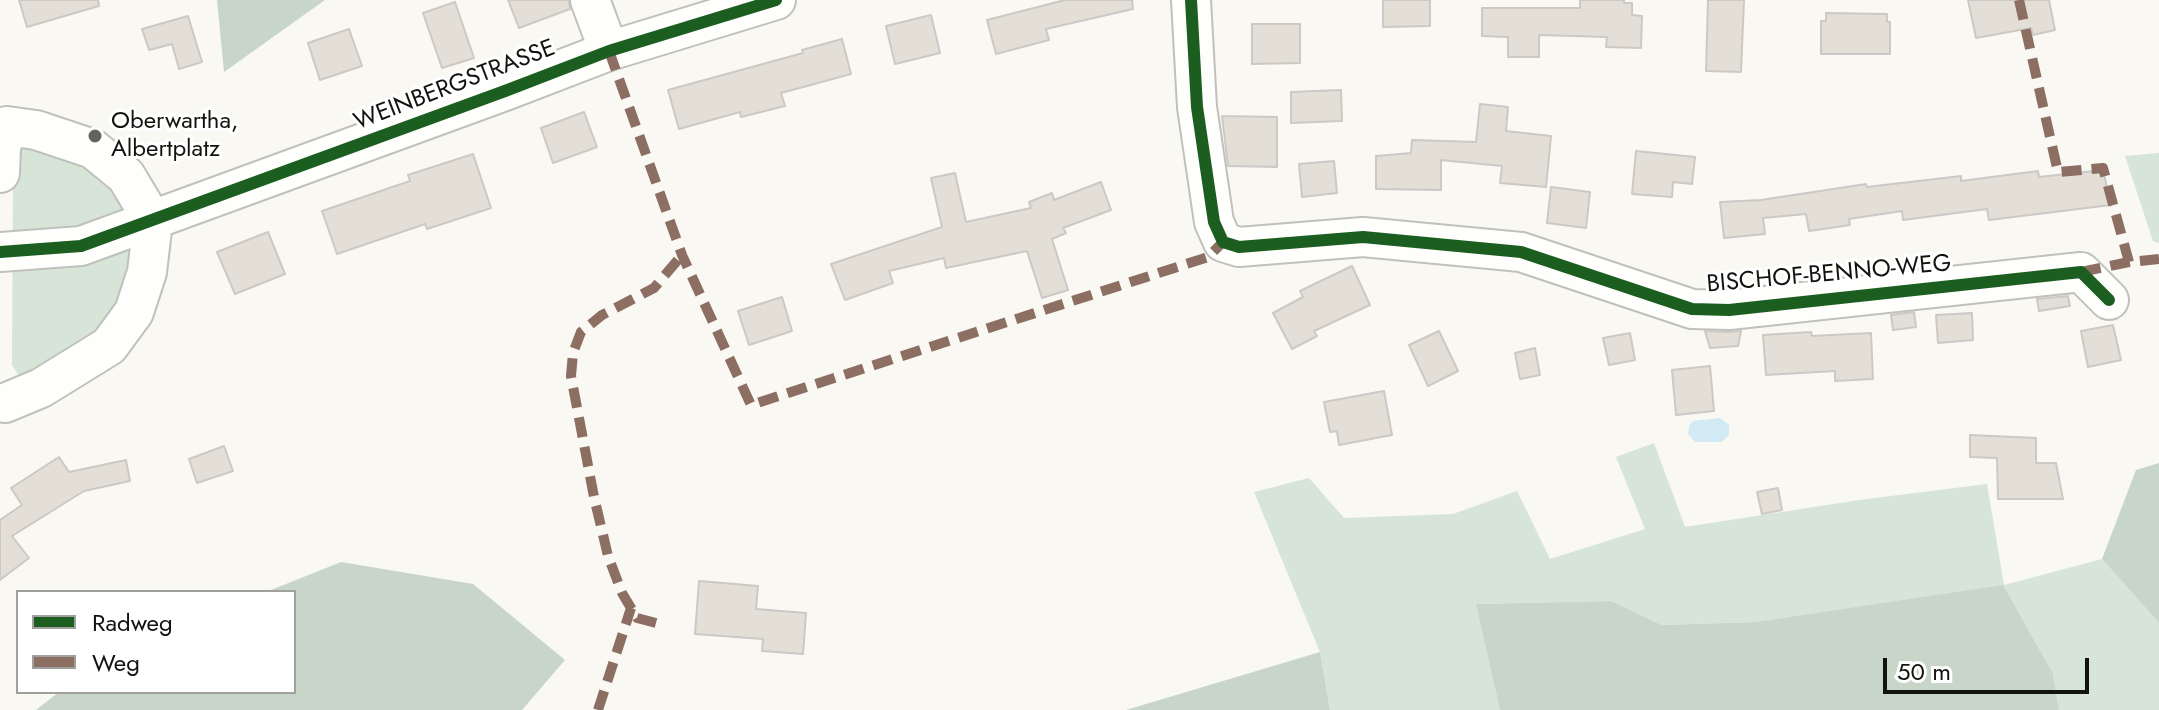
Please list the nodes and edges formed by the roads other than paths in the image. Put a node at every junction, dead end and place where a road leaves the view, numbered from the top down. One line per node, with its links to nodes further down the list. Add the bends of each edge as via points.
1 (590, 0): 4 (street)
2 (776, 0): 4 (street, WEINBERGSTRASSE)
3 (1191, 0): 9 (street, BISCHOF-BENNO-WEG, via 1197,107 1214,222 1223,242 1239,247 1363,237 1521,252 1692,309 1729,310 2081,272)
4 (609, 51): 7 (street, WEINBERGSTRASSE)
5 (4, 113): 6 (street); 7 (street, via 93,149 126,176)
6 (0, 173)
7 (153, 221): 8 (street, WEINBERGSTRASSE, via 81,246); 10 (street, via 147,272 134,312 109,346 41,388)
8 (0, 252)
9 (2109, 300)
10 (2, 396)

